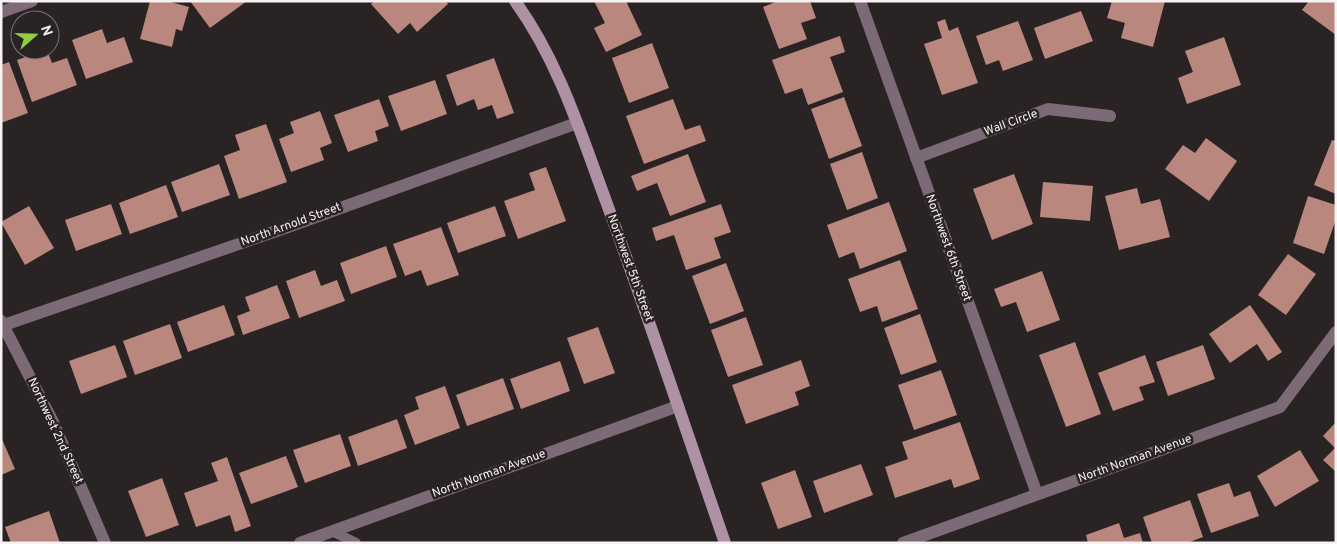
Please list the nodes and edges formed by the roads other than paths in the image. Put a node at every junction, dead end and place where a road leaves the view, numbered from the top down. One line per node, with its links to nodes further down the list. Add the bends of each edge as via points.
1 (32, 1): 4 (street)
2 (515, 1): 6 (street, Northwest 5th Street, via 556,71)
3 (860, 1): 7 (street, Northwest 6th Street)
4 (1, 12)
5 (1110, 116): 7 (street, Wall Circle, via 1048,109)
6 (577, 123): 8 (street, North Arnold Street, via 285,228); 10 (street, Northwest 5th Street)
7 (916, 158): 11 (street, Northwest 6th Street)
8 (2, 323): 13 (street, Northwest 2nd Street, via 53,422)
9 (1336, 332): 11 (street, North Norman Avenue, via 1280,407)
10 (678, 406): 12 (street, North Norman Avenue); 16 (street, Northwest 5th Street)
11 (1037, 494): 17 (street, North Norman Avenue)
12 (332, 531): 14 (street, North Norman Avenue); 15 (lane)
13 (105, 543)
14 (300, 543)
15 (356, 543)
16 (725, 543)
17 (903, 543)

